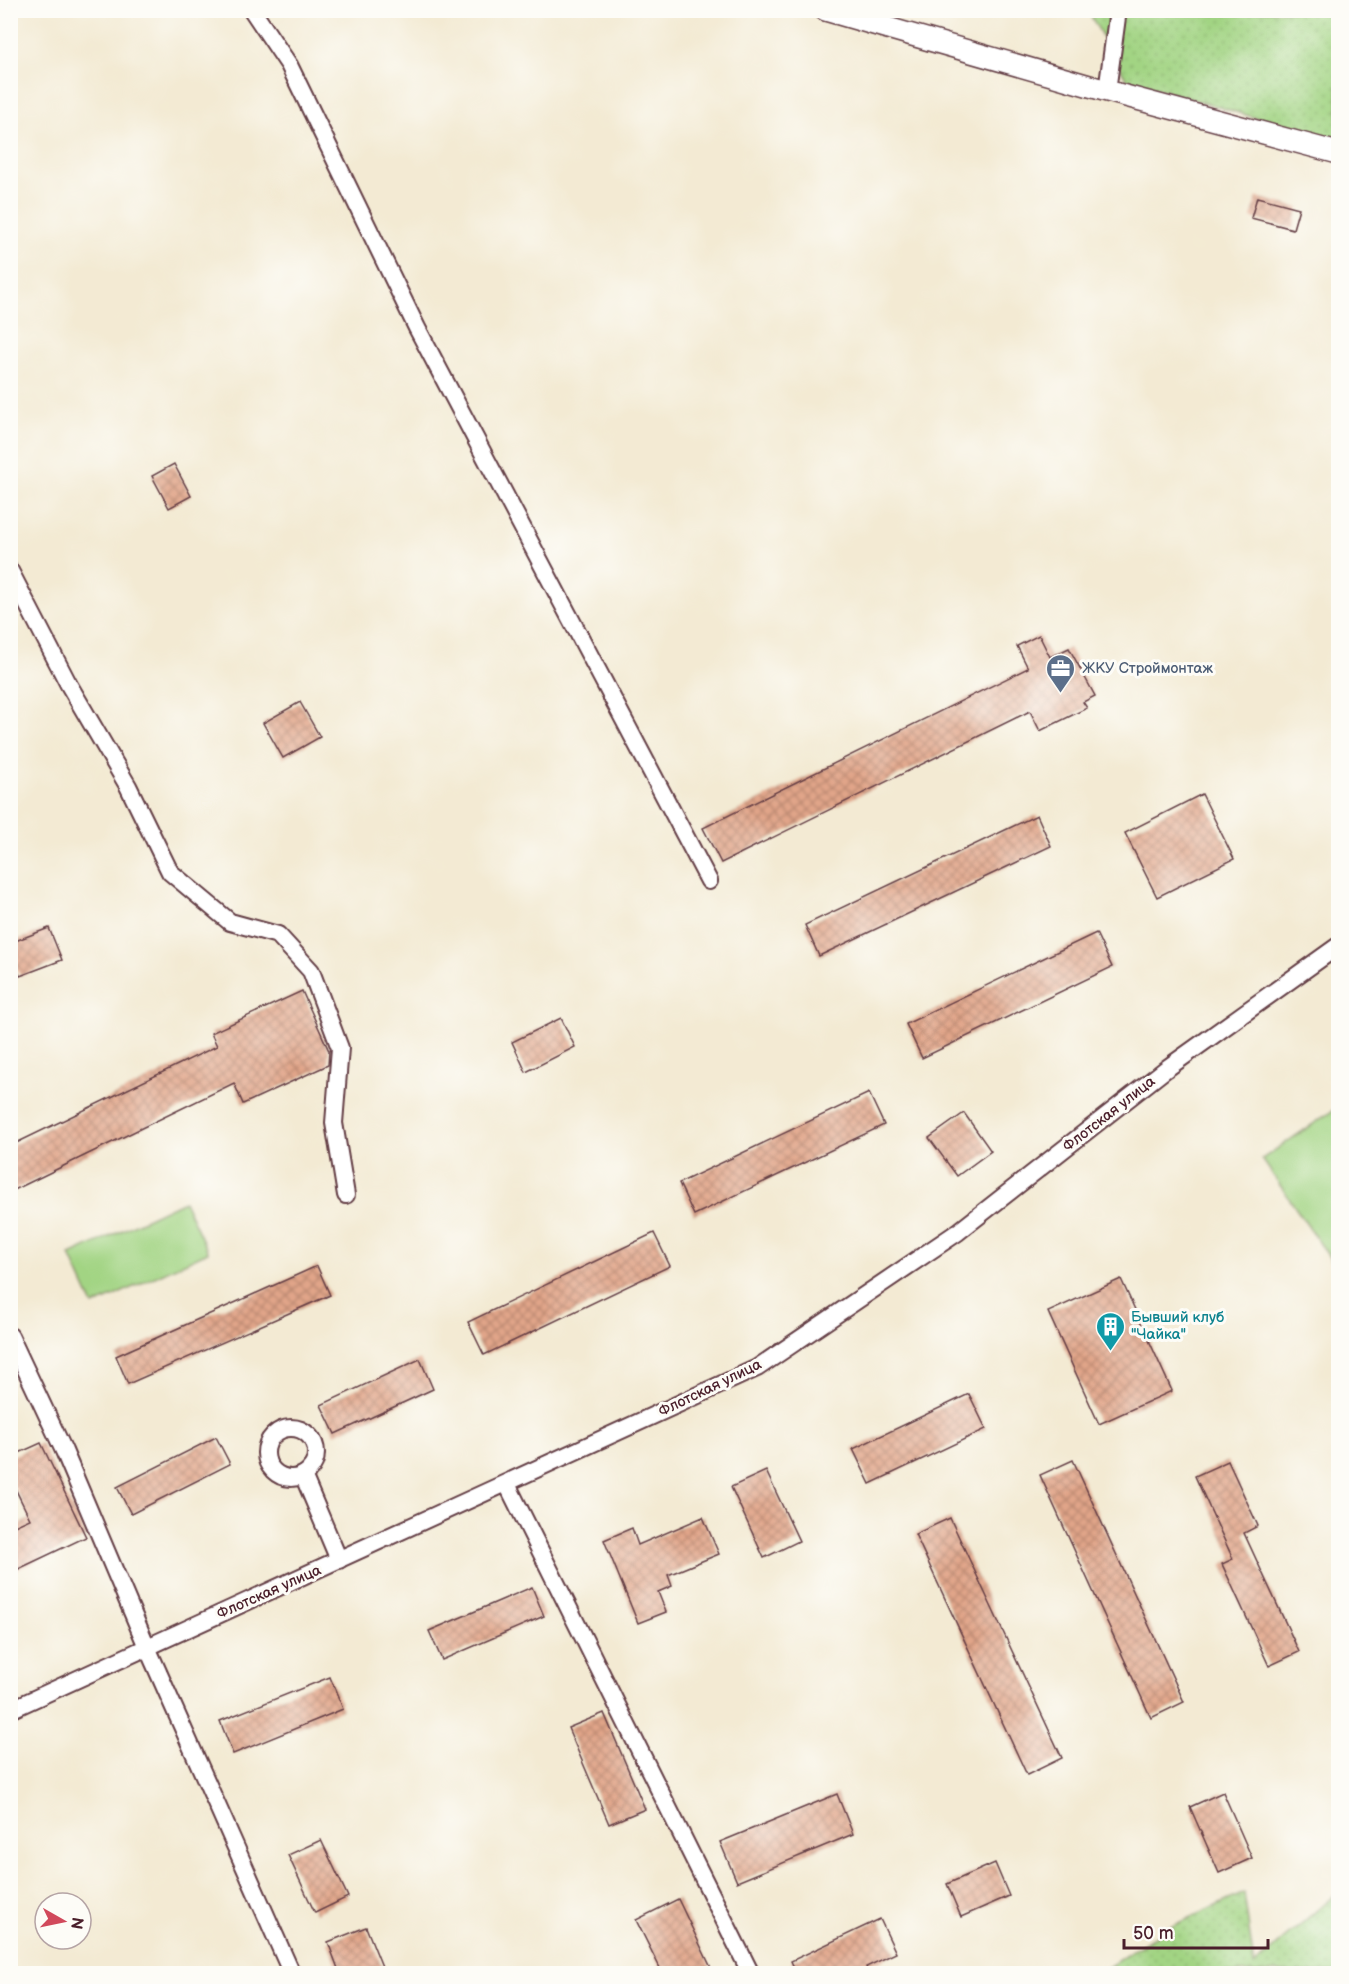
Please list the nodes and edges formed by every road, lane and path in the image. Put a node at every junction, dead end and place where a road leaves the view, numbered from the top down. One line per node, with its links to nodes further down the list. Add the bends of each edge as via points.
1 (252, 10): 7 (street, via 289,64 417,328)
2 (825, 10): 4 (street)
3 (1118, 10): 4 (street)
4 (1107, 91): 5 (street)
5 (1338, 153)
6 (10, 571): 9 (street, via 69,685 128,786 170,872 230,922 278,935 311,971 340,1048 334,1123)
7 (709, 881)
8 (1338, 946): 12 (street, Флотская улица, via 1166,1069 958,1232 757,1368)
9 (346, 1195)
10 (10, 1336): 14 (street, via 64,1451)
11 (303, 1475): 13 (street)
12 (507, 1484): 13 (street, Флотская улица); 17 (street)
13 (339, 1560): 14 (street, Флотская улица)
14 (147, 1647): 15 (street, Флотская улица); 16 (street)
15 (10, 1710)
16 (292, 1974)
17 (751, 1974)

